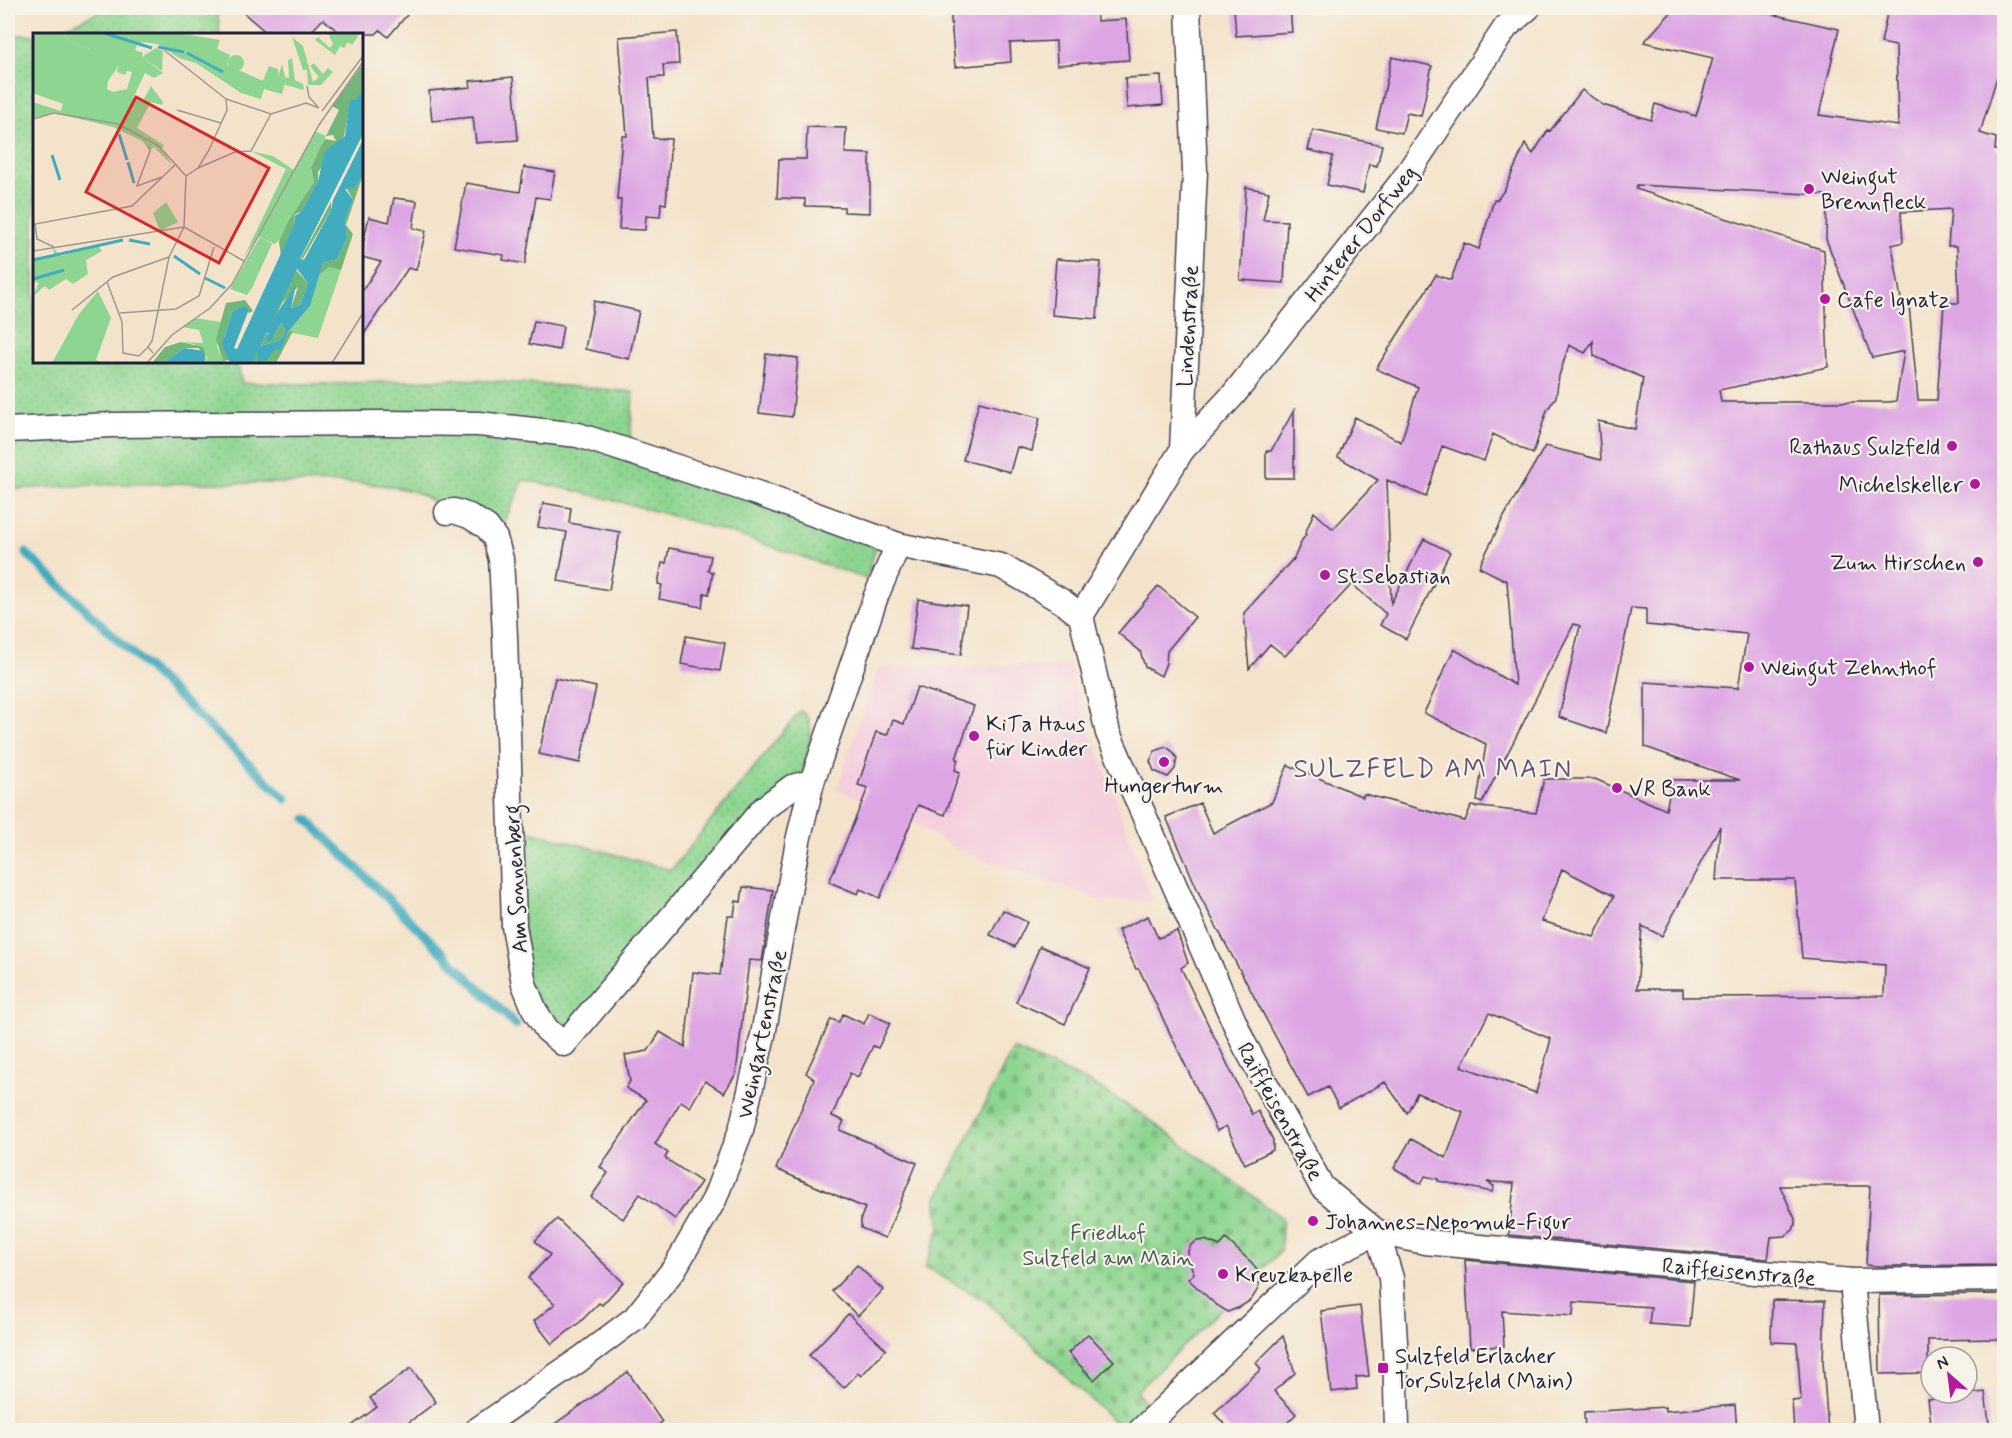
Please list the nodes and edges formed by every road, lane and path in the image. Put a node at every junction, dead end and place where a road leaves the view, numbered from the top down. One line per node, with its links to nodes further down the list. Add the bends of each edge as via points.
1 (1188, 8): 4 (street, Lindenstraße, via 1194,171)
2 (1528, 8): 4 (street, Hinterer Dorfweg, via 1506,27 1401,183 1234,394)
3 (8, 430): 6 (street, via 111,425 381,423 479,423 529,428 578,435 620,448)
4 (1182, 450): 7 (street, Lindenstraße)
5 (447, 512): 8 (street, Am Sonnenberg, via 469,516 487,527 501,559 514,926 524,984 535,1011 547,1030 564,1044 763,809 792,787)
6 (898, 545): 7 (street, via 1001,566); 8 (street, Weingartenstraße, via 868,617)
7 (1081, 616): 9 (street, Raiffeisenstraße, via 1108,733 1243,1042 1322,1187)
8 (812, 782): 12 (street, Weingartenstraße, via 741,1130 714,1200 674,1269 635,1318)
9 (1377, 1232): 11 (street, Raiffeisenstraße, via 1425,1242); 13 (street, via 1319,1261); 14 (street, via 1391,1278)
10 (2004, 1278): 11 (street, Raiffeisenstraße)
11 (1852, 1281): 15 (street)
12 (477, 1431)
13 (1141, 1431)
14 (1397, 1431)
15 (1866, 1431)

